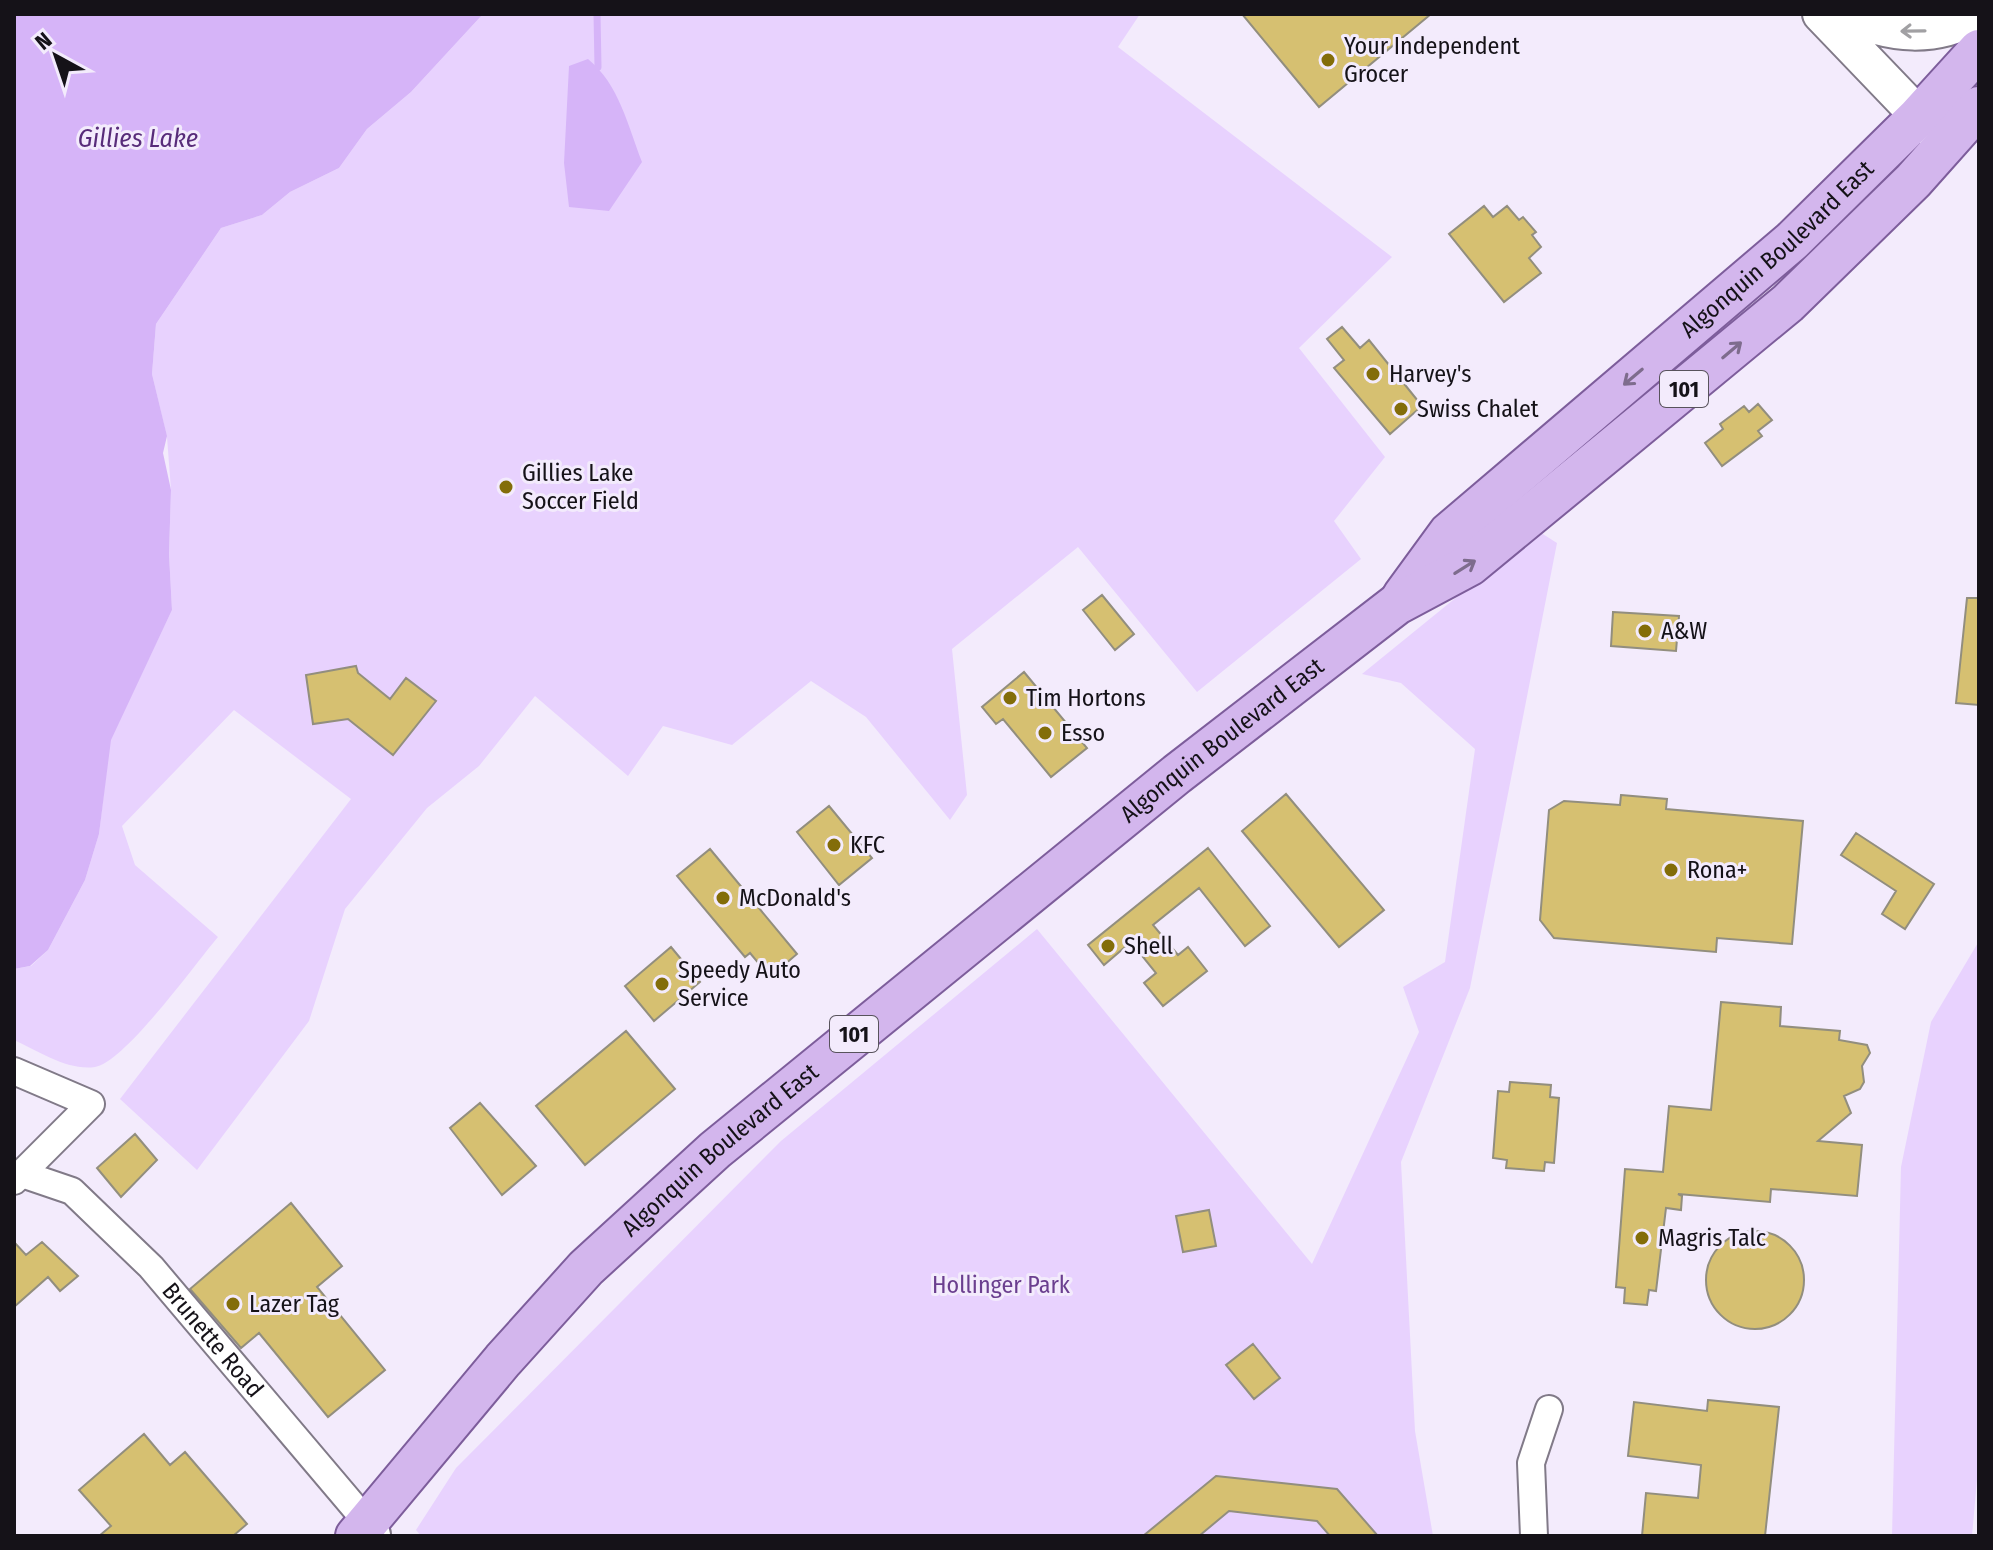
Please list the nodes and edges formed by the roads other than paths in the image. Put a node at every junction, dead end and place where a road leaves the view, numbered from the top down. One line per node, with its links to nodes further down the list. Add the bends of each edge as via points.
1 (1821, 14): 6 (main road)
2 (1848, 14): 3 (main road, one-way to 2, via 1915,34 1887,30)
3 (1978, 14)
4 (1979, 50): 6 (main road, Algonquin Boulevard East / 101)
5 (1979, 107): 6 (main road, Algonquin Boulevard East / 101)
6 (1932, 130): 10 (main road, Algonquin Boulevard East / 101, via 1792,241 1449,533 1397,604 1125,816 715,1150 586,1268)
7 (14, 1071): 8 (street, via 91,1104)
8 (18, 1178): 10 (street, Brunette Road, via 72,1191 151,1267)
9 (1549, 1409): 11 (street, via 1531,1463)
10 (367, 1532)
11 (1534, 1536)

